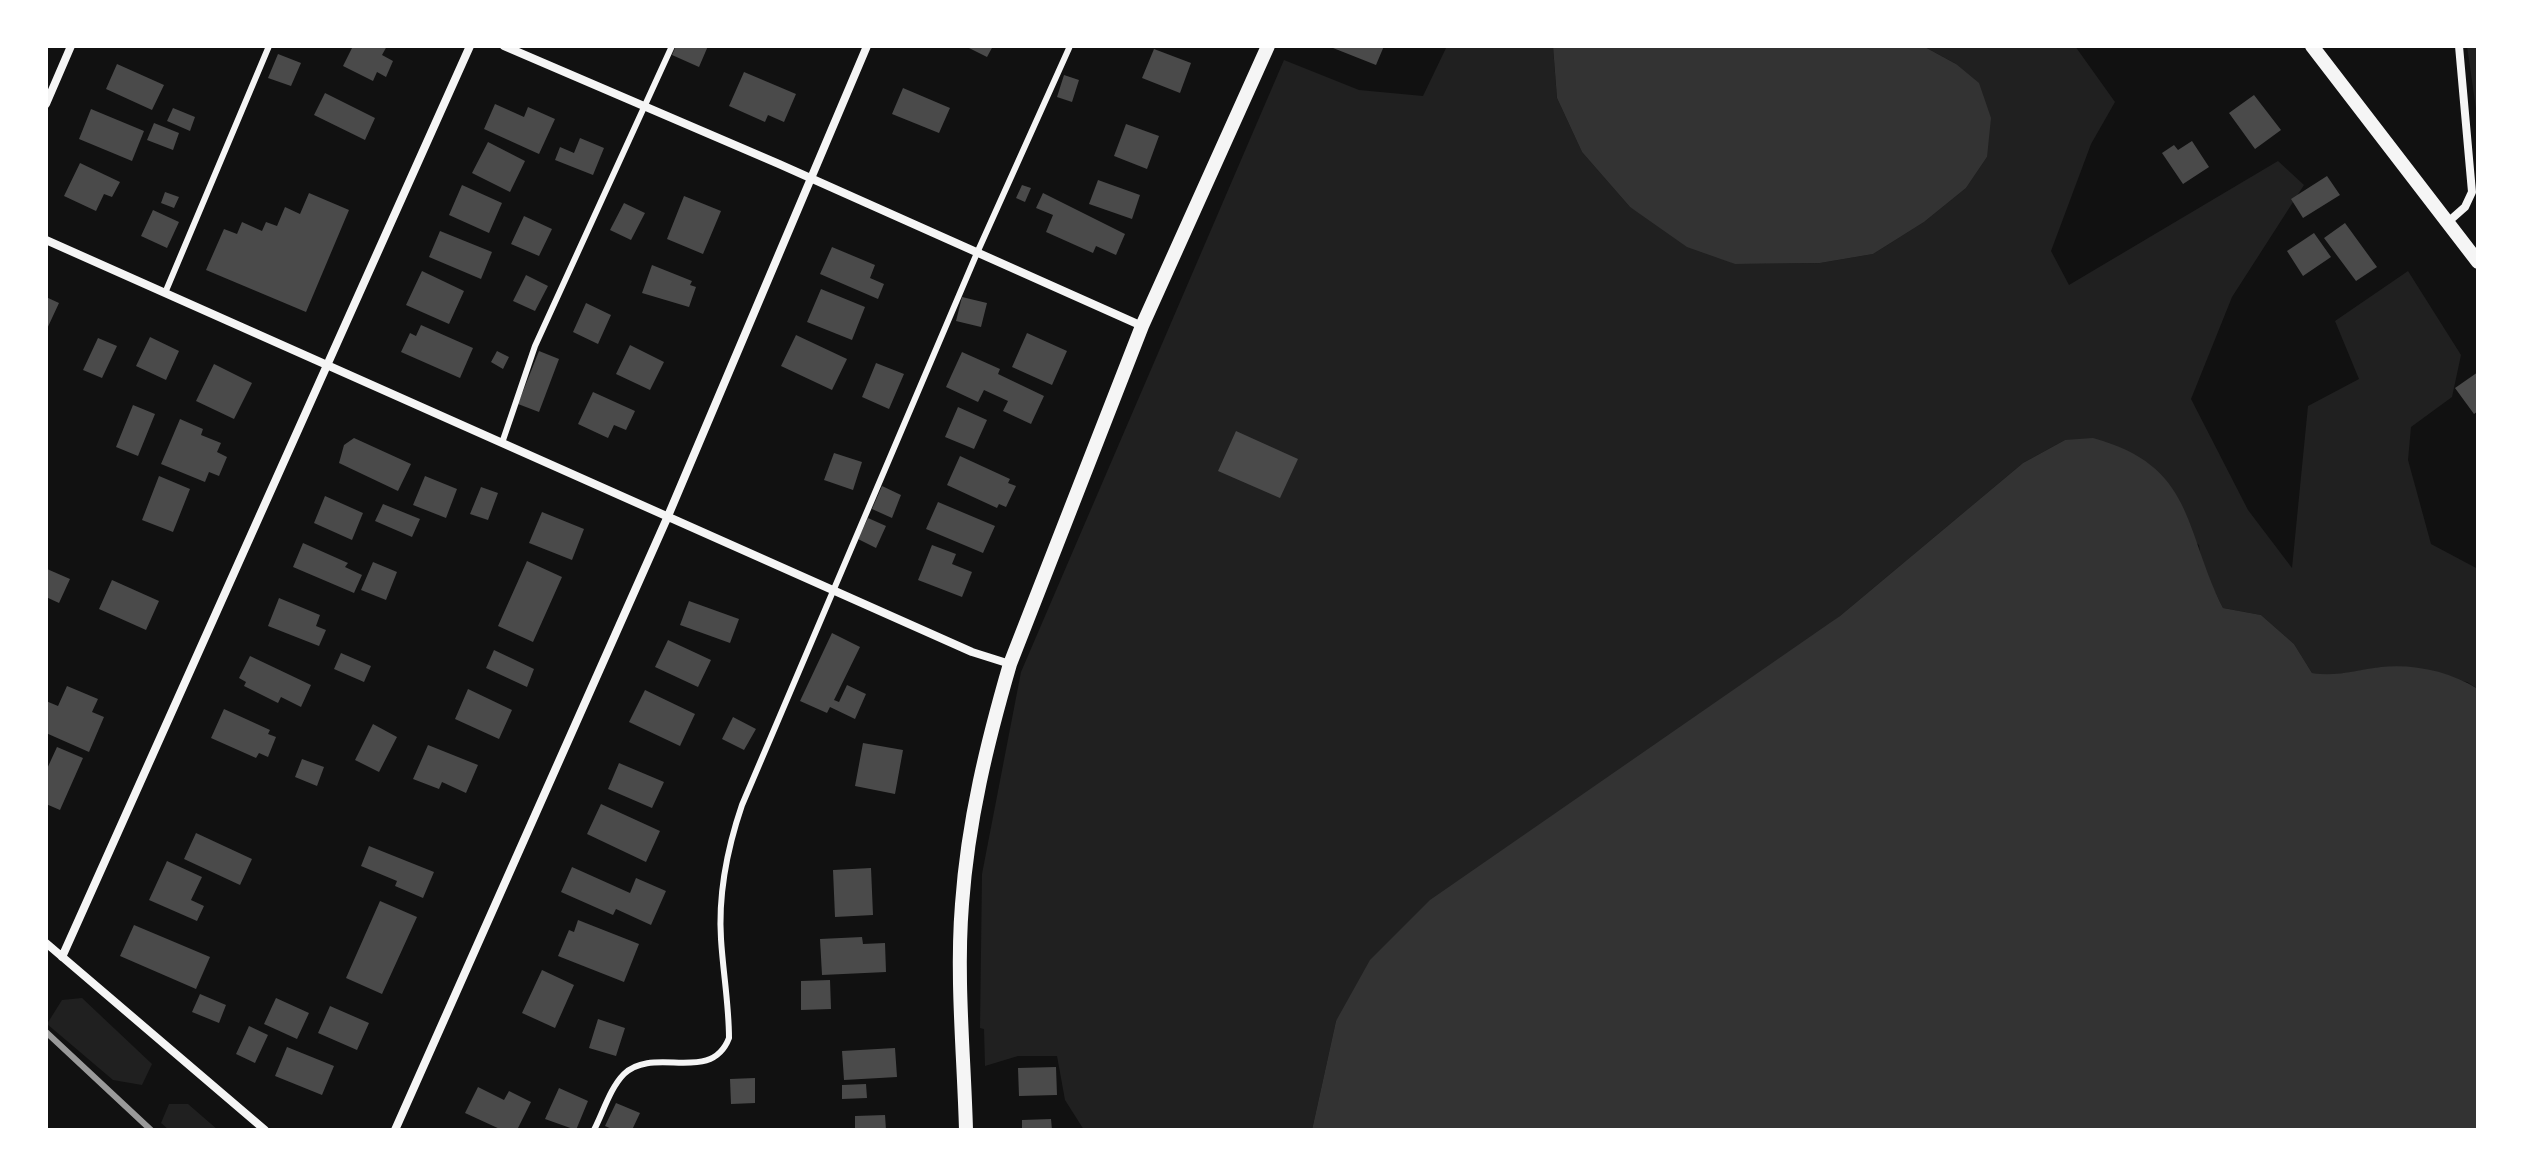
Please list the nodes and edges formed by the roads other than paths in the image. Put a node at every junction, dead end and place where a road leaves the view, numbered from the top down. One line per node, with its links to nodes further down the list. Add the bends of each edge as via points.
1 (71, 46): 11 (street)
2 (269, 46): 18 (lane)
3 (470, 46): 20 (street)
4 (504, 46): 12 (street)
5 (672, 46): 12 (lane)
6 (867, 46): 13 (street)
7 (1070, 46): 16 (lane)
8 (1268, 46): 19 (street)
9 (2312, 46): 14 (street)
10 (2459, 46): 14 (street, via 2472,192)
11 (46, 104)
12 (645, 107): 13 (street); 21 (lane, via 535,346)
13 (808, 177): 16 (street); 22 (street)
14 (2448, 222): 17 (street)
15 (46, 240): 18 (street)
16 (977, 253): 19 (street); 23 (lane)
17 (2478, 262)
18 (165, 293): 20 (street)
19 (1142, 326): 24 (street)
20 (327, 365): 21 (street); 26 (street)
21 (502, 443): 22 (street)
22 (668, 516): 23 (street); 28 (street)
23 (835, 588): 24 (street, via 972,652); 29 (lane, via 728,846 721,937 729,1012 724,1051 715,1059 643,1065 625,1073)
24 (1010, 664): 30 (street, via 973,806 961,906)
25 (46, 943): 26 (street)
26 (62, 957): 27 (street)
27 (265, 1130)
28 (395, 1130)
29 (594, 1130)
30 (966, 1130)

